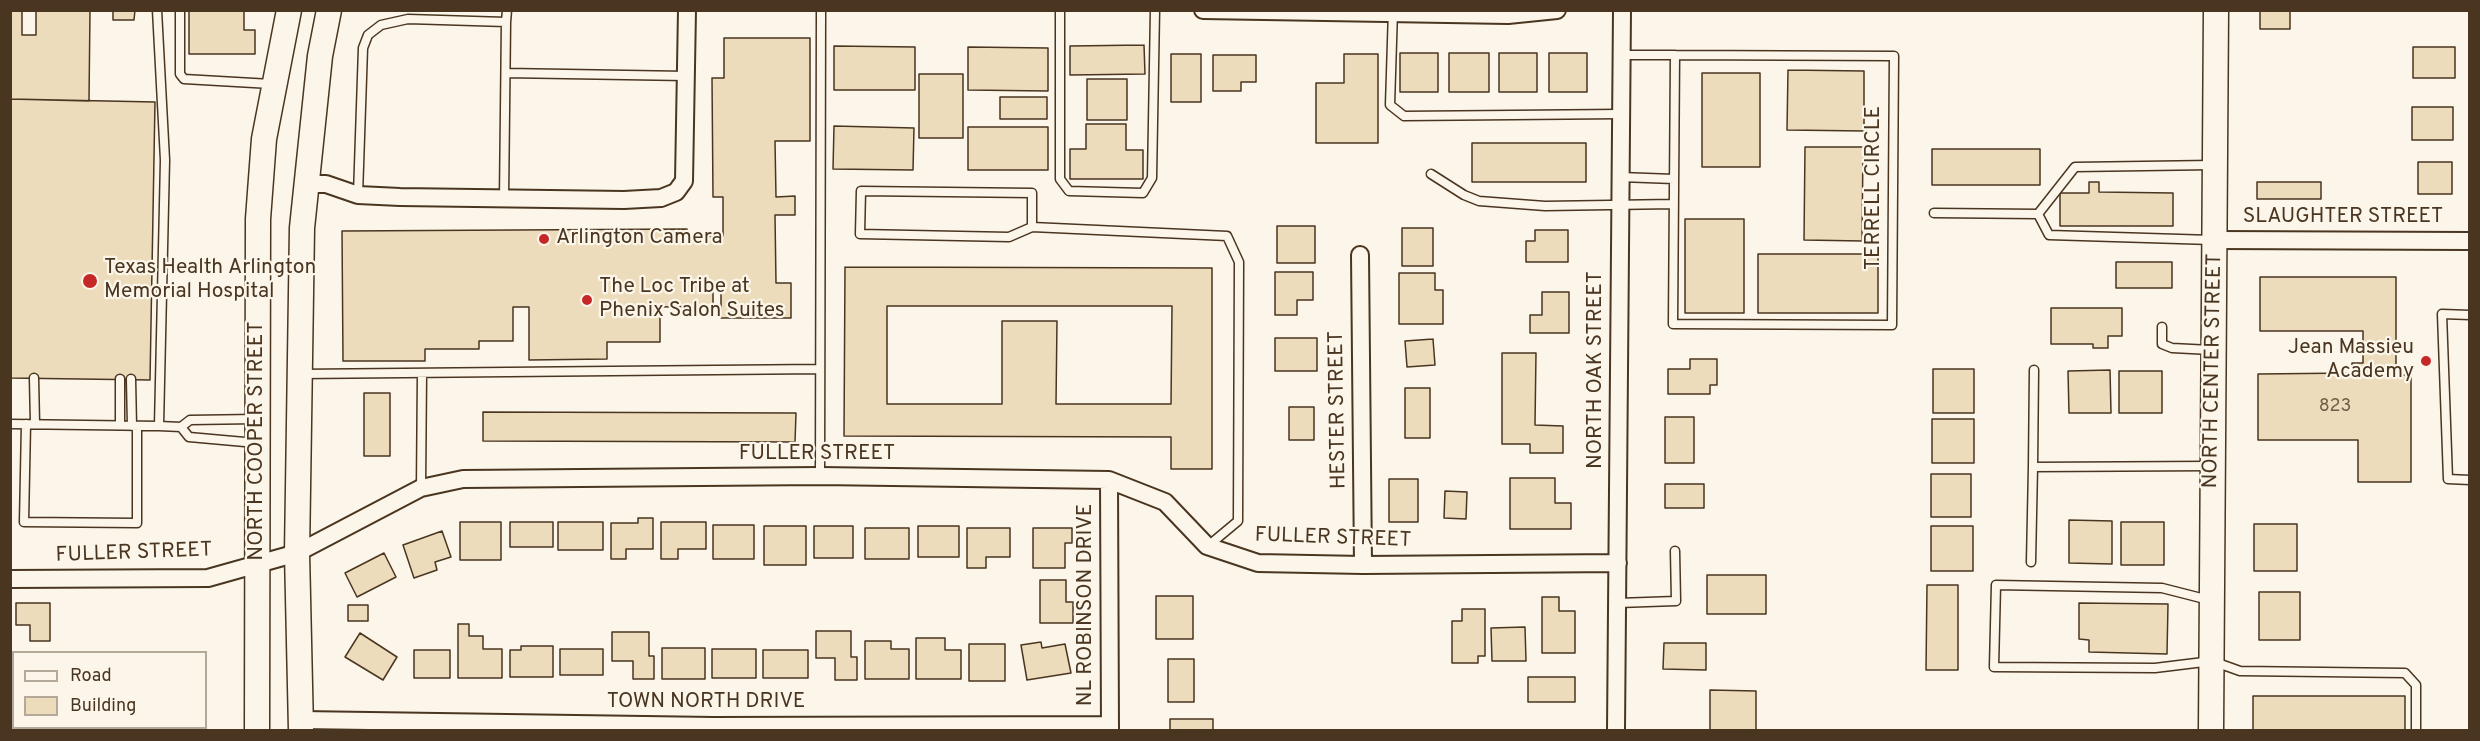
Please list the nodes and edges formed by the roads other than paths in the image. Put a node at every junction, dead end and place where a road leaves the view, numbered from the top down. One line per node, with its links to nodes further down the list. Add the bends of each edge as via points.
1 (157, 10): 53 (lane, via 165,160)
2 (180, 10): 22 (lane, via 180,74 184,80)
3 (289, 10): 22 (main road, NORTH COOPER STREET)
4 (329, 10): 28 (main road, NORTH COOPER STREET, via 320,56)
5 (507, 10): 17 (lane)
6 (687, 10): 21 (street)
7 (821, 10): 42 (lane)
8 (1060, 10): 9 (lane, via 1060,179 1069,191 1143,193 1152,178)
9 (1155, 10)
10 (1203, 10): 14 (street)
11 (1557, 10): 16 (street)
12 (1622, 10): 18 (street, NORTH OAK STREET)
13 (2216, 10): 24 (main road, NORTH CENTER STREET)
14 (1359, 12): 15 (street)
15 (1393, 12): 16 (street); 23 (lane, via 1390,105 1404,116)
16 (1508, 13)
17 (506, 22): 20 (lane); 29 (lane, via 408,19 381,25 368,35 363,48)
18 (1622, 55): 19 (lane); 23 (street, NORTH OAK STREET)
19 (1675, 55): 27 (lane, TERRELL CIRCLE); 32 (lane, TERRELL CIRCLE, via 1894,56 1892,325 1673,324)
20 (506, 73): 21 (lane); 30 (lane)
21 (686, 76): 30 (street, via 684,181 676,192 661,198)
22 (275, 84): 55 (main road, NORTH COOPER STREET, via 264,139 258,219)
23 (1621, 114): 26 (street, NORTH OAK STREET)
24 (2216, 165): 34 (lane, via 2075,167); 36 (main road, NORTH CENTER STREET)
25 (1431, 174): 31 (lane, via 1479,201 1545,206)
26 (1620, 177): 27 (lane); 31 (street, NORTH OAK STREET)
27 (1674, 179): 32 (lane, TERRELL CIRCLE)
28 (307, 183): 29 (street, via 326,184); 45 (main road, NORTH COOPER STREET, via 302,228)
29 (358, 195): 30 (street)
30 (504, 199)
31 (1620, 203): 32 (lane); 66 (street, NORTH OAK STREET)
32 (1674, 204)
33 (1934, 213): 34 (lane)
34 (2038, 214): 36 (lane, via 2049,235)
35 (1032, 227): 35 (lane, via 1009,237 860,234 861,191 1032,193); 62 (lane, via 1227,237 1239,262 1238,521)
36 (2216, 240): 37 (street, SLAUGHTER STREET); 41 (main road, NORTH CENTER STREET)
37 (2469, 241)
38 (1360, 255): 68 (street, HESTER STREET)
39 (2469, 315): 60 (lane, via 2442,314 2448,479)
40 (2162, 327): 41 (lane, via 2162,344)
41 (2215, 350): 56 (main road, NORTH CENTER STREET)
42 (820, 369): 44 (lane); 58 (lane)
43 (2034, 370): 57 (lane)
44 (422, 373): 45 (lane); 61 (lane)
45 (300, 374): 64 (main road, NORTH COOPER STREET)
46 (34, 378): 50 (lane)
47 (120, 379): 51 (lane)
48 (131, 379): 52 (lane)
49 (10, 424): 50 (lane)
50 (30, 424): 51 (lane); 52 (lane, via 24,522 136,523)
51 (120, 425): 52 (lane)
52 (134, 426): 53 (lane)
53 (159, 426): 54 (lane)
54 (180, 427): 55 (lane, via 190,420); 55 (lane, via 189,437)
55 (258, 431): 67 (main road, NORTH COOPER STREET)
56 (2213, 466): 57 (lane); 70 (main road, NORTH CENTER STREET)
57 (2033, 467): 65 (lane)
58 (820, 476): 59 (street, FULLER STREET); 61 (street, FULLER STREET, via 464,479)
59 (1109, 480): 62 (street, FULLER STREET, via 1165,502); 74 (street, NL ROBINSON DRIVE)
60 (2469, 480)
61 (421, 488): 64 (street, FULLER STREET)
62 (1207, 546): 68 (street, FULLER STREET, via 1258,563)
63 (1675, 551): 71 (lane, via 1676,601)
64 (297, 553): 67 (street, FULLER STREET); 73 (main road, NORTH COOPER STREET)
65 (2031, 562)
66 (1618, 563): 68 (street, FULLER STREET); 71 (street, NORTH OAK STREET)
67 (258, 565): 69 (street, FULLER STREET, via 208,578); 75 (main road, NORTH COOPER STREET)
68 (1363, 565)
69 (10, 579)
70 (2212, 600): 72 (main road, NORTH CENTER STREET); 72 (lane, via 2162,588 1996,585 1994,667 2155,668)
71 (1618, 603): 76 (street, NORTH OAK STREET)
72 (2212, 661): 77 (main road, NORTH CENTER STREET); 78 (lane, via 2240,671 2405,673 2416,685)
73 (301, 725): 74 (street, TOWN NORTH DRIVE)
74 (1110, 728)
75 (257, 730)
76 (1616, 730)
77 (2211, 730)
78 (2416, 730)

